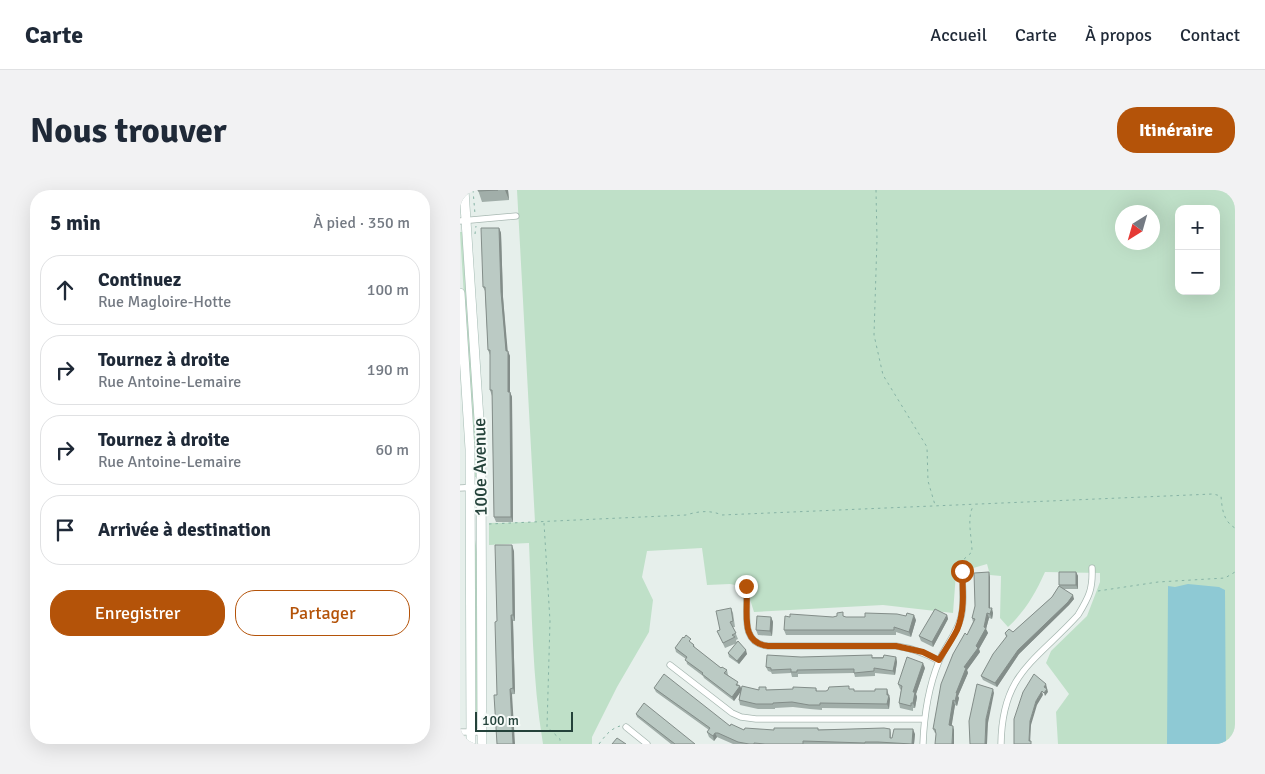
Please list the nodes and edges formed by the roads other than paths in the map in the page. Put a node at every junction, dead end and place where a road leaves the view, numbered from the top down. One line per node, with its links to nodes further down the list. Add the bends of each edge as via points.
1 (464, 190): 3 (street, 100e Avenue)
2 (516, 216): 3 (street)
3 (463, 221): 6 (street, 100e Avenue, via 480,419)
4 (460, 293): 5 (street, 100e Avenue)
5 (470, 487): 6 (street); 7 (street); 16 (street, 100e Avenue)
6 (481, 487): 17 (street, 100e Avenue)
7 (460, 488)
8 (1092, 568): 22 (street, via 1093,584 1084,606 1029,663 1011,690 1001,723)
9 (962, 571): 11 (street, via 961,616 957,630)
10 (746, 586): 11 (street, via 746,626 759,644 896,646 923,652)
11 (939, 660): 13 (street)
12 (670, 665): 13 (street, via 741,717)
13 (924, 719): 21 (street)
14 (626, 727): 20 (street)
15 (460, 732): 16 (street)
16 (471, 732): 17 (street); 18 (street, 100e Avenue)
17 (482, 732): 19 (street, 100e Avenue)
18 (471, 744)
19 (482, 744)
20 (648, 744)
21 (923, 744)
22 (1001, 744)

